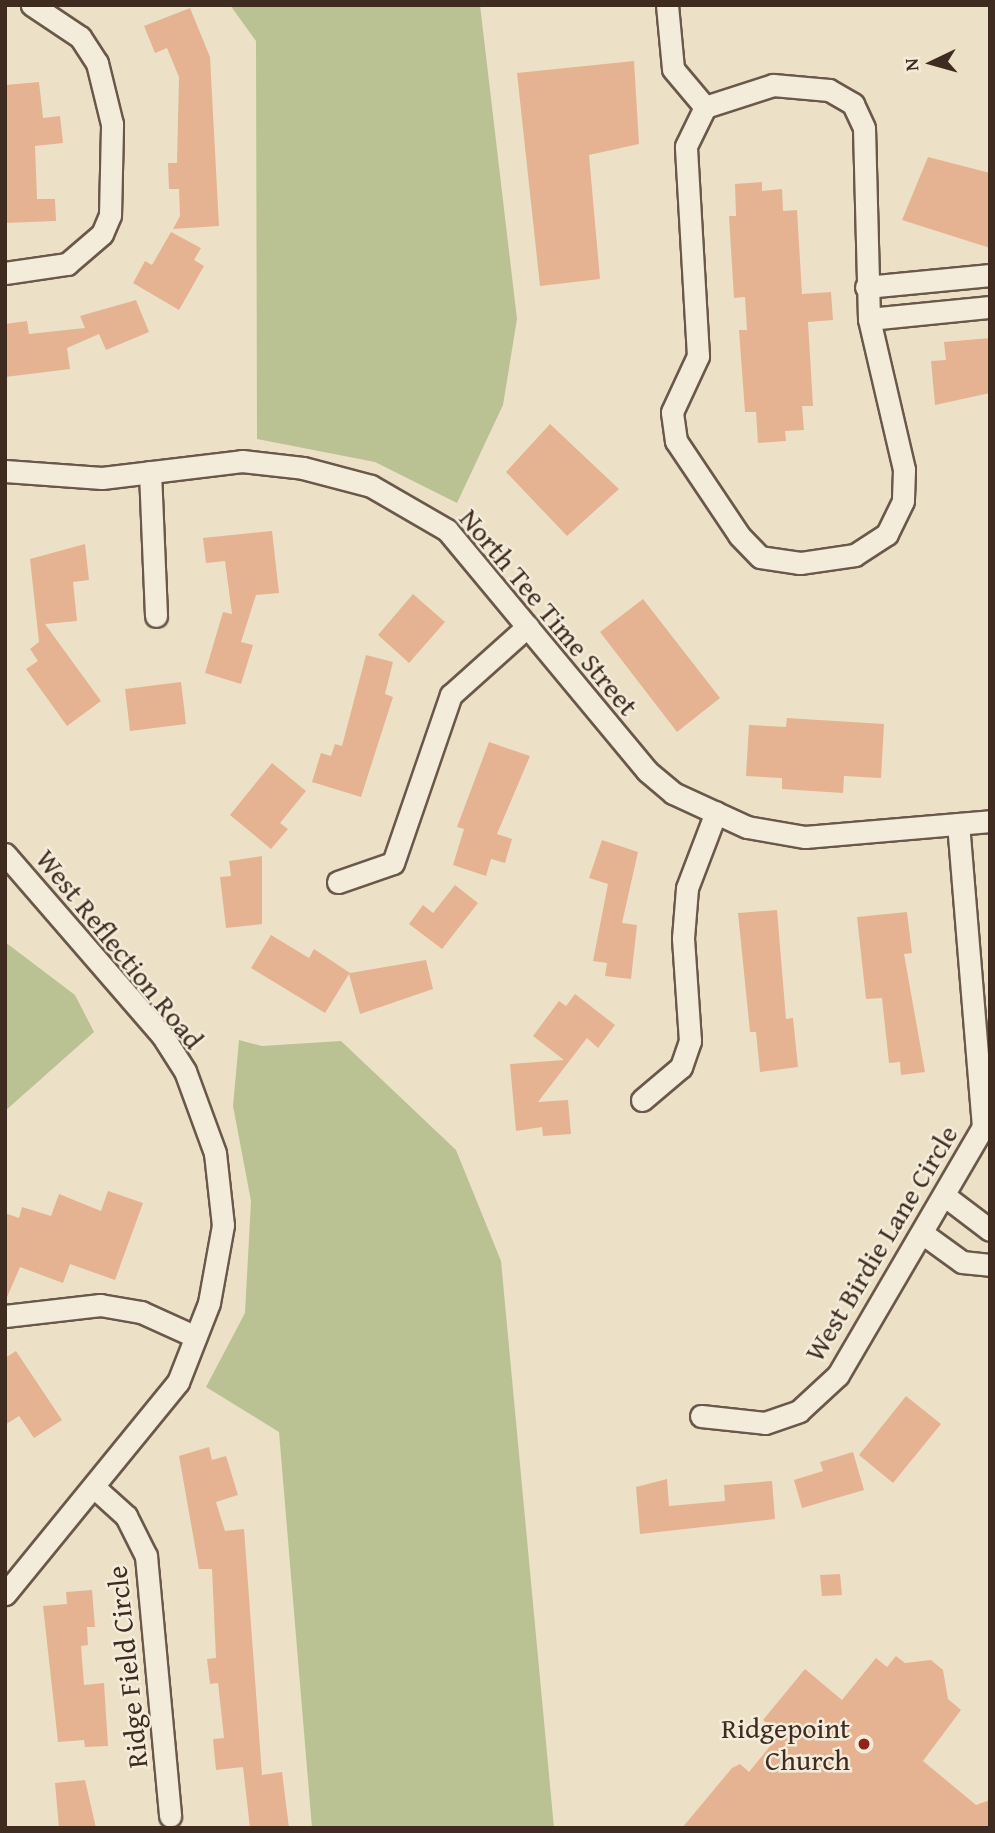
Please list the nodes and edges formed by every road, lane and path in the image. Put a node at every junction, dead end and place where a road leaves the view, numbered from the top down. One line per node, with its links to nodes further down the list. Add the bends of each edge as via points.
1 (33, 5): 4 (street, via 80,37 97,63 112,124 110,215 102,234 67,264)
2 (667, 5): 3 (street, via 673,69)
3 (705, 107): 6 (street, via 773,85 828,90 853,104 864,128); 8 (street, via 686,146 698,356 672,412 676,441 695,475 760,557 800,563 855,555 887,534 902,504 904,470)
4 (5, 273)
5 (990, 275): 6 (street)
6 (866, 287): 8 (street)
7 (990, 307): 8 (street)
8 (869, 319)
9 (5, 471): 10 (street, North Tee Time Street, via 67,478)
10 (150, 472): 11 (street); 12 (street, North Tee Time Street, via 203,463 268,462 371,486 447,530)
11 (156, 616)
12 (528, 626): 13 (street, North Tee Time Street, via 647,771 673,793); 17 (street, via 451,695 393,863)
13 (716, 812): 15 (street, North Tee Time Street, via 747,827 805,837); 18 (street, via 687,888 683,938 690,1041 681,1067)
14 (990, 821): 15 (street, North Tee Time Street)
15 (958, 824): 19 (street, West Birdie Lane Circle, via 983,1127)
16 (5, 854): 24 (street, West Reflection Road, via 162,1035 194,1093 223,1200 218,1265)
17 (338, 882)
18 (642, 1100)
19 (945, 1196): 20 (street); 21 (street, West Birdie Lane Circle)
20 (990, 1230)
21 (922, 1233): 22 (street, via 962,1262); 25 (street, West Birdie Lane Circle, via 838,1375 799,1411 765,1423)
22 (990, 1265)
23 (5, 1316): 24 (street, via 100,1305 141,1312)
24 (197, 1338): 26 (street, West Reflection Road, via 178,1382)
25 (701, 1416)
26 (95, 1488): 27 (street, West Reflection Road); 28 (street, Ridge Field Circle, via 126,1516 146,1556)
27 (5, 1594)
28 (170, 1816)

